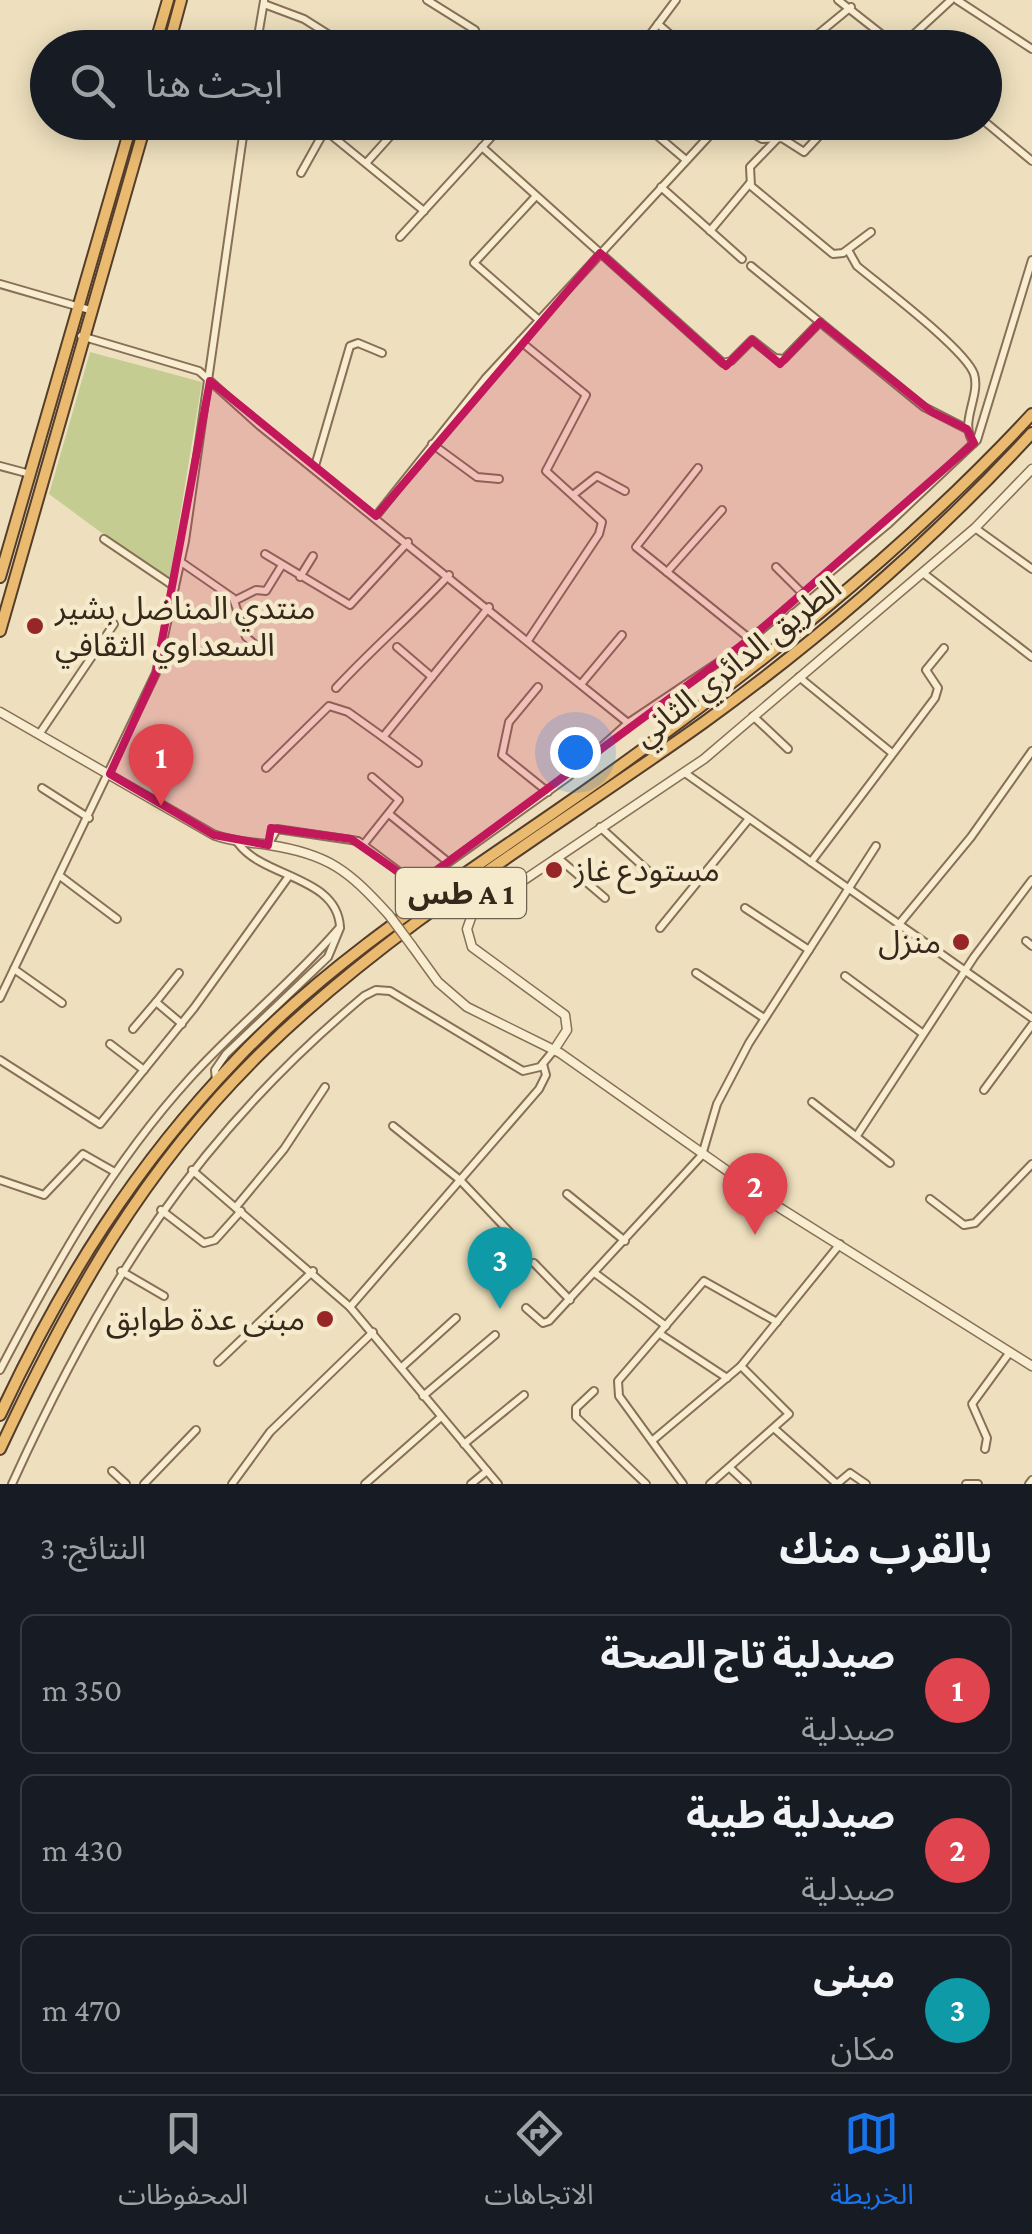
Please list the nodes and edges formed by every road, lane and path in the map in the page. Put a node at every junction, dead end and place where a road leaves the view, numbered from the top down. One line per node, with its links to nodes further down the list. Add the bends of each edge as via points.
1 (168, 0): 10 (highway)
2 (181, 0): 11 (highway)
3 (428, 0): 14 (street)
4 (676, 0): 9 (street)
5 (838, 0): 8 (street)
6 (954, 0): 19 (street); 21 (street)
7 (264, 2): 12 (street); 13 (street)
8 (851, 7): 17 (street); 18 (street)
9 (658, 24): 15 (street); 16 (street)
10 (163, 30)
11 (168, 30)
12 (259, 30)
13 (320, 30)
14 (475, 30)
15 (654, 30)
16 (665, 30)
17 (823, 30)
18 (878, 30)
19 (920, 30)
20 (1002, 30): 22 (street)
21 (1002, 30)
22 (1032, 49)
23 (1002, 135): 38 (street)
24 (127, 140): 54 (highway)
25 (141, 140): 55 (highway)
26 (243, 140): 62 (street)
27 (320, 140): 40 (street)
28 (338, 140): 39 (street)
29 (386, 140): 39 (street)
30 (489, 140): 36 (street)
31 (662, 140): 37 (street)
32 (705, 140): 37 (street)
33 (777, 140): 41 (street, via 750,167)
34 (785, 140): 35 (street, via 804,152)
35 (814, 140)
36 (482, 148): 43 (street); 44 (street)
37 (686, 160): 42 (street)
38 (1032, 161)
39 (366, 162): 44 (street)
40 (301, 172)
41 (750, 183): 45 (street); 48 (street, via 826,250)
42 (661, 187): 45 (street); 49 (street)
43 (536, 196): 49 (street); 56 (street, via 474,263)
44 (424, 211): 47 (street)
45 (710, 230): 50 (street)
46 (871, 232): 48 (street)
47 (400, 237)
48 (848, 250): 64 (street, via 857,266 967,362 976,386)
49 (600, 253): 56 (street); 57 (street, via 723,362 752,340 784,359)
50 (742, 260)
51 (1032, 260): 66 (street)
52 (751, 266): 57 (street)
53 (0, 284): 54 (street)
54 (78, 306): 55 (street); 58 (highway)
55 (90, 310): 59 (highway)
56 (540, 320): 60 (street)
57 (820, 322): 64 (street, via 932,412)
58 (69, 334): 59 (street); 72 (highway)
59 (82, 336): 62 (street, via 196,369); 84 (highway)
60 (520, 342): 67 (street); 75 (street, via 586,395 546,472)
61 (382, 353): 69 (street, via 350,346)
62 (210, 381): 69 (street); 85 (street)
63 (1032, 414): 168 (highway, الطريق الدائري الثاني / طس A 1, via 931,516 816,616 684,720 352,956)
64 (968, 430): 66 (street)
65 (1032, 434): 220 (highway, الطريق الدائري الثاني / طس A 1, via 789,658 383,948 265,1049 183,1139 109,1238 55,1331)
66 (974, 443): 95 (street)
67 (432, 444): 73 (street, via 477,478); 77 (street)
68 (0, 466): 72 (street)
69 (315, 466): 77 (street)
70 (698, 468): 89 (street, via 636,543)
71 (1032, 469): 78 (street)
72 (30, 474): 81 (highway)
73 (499, 479)
74 (625, 491): 75 (street, via 597,476)
75 (573, 495): 101 (street, via 602,528)
76 (722, 510): 89 (street)
77 (376, 516): 80 (street)
78 (975, 528): 88 (street); 90 (street)
79 (104, 540): 94 (street)
80 (408, 542): 91 (street); 92 (street, via 350,605)
81 (6, 554): 84 (highway); 93 (highway)
82 (265, 554): 86 (street)
83 (313, 556): 92 (street)
84 (22, 558): 99 (highway)
85 (181, 562): 94 (street); 96 (street)
86 (282, 565): 92 (street); 96 (street, via 266,591)
87 (776, 567): 95 (street)
88 (1032, 570)
89 (667, 572): 102 (street)
90 (923, 573): 106 (street); 108 (street)
91 (449, 574): 97 (street); 111 (street)
92 (300, 576)
93 (0, 577)
94 (175, 587): 122 (street, via 156,674)
95 (803, 594): 102 (street)
96 (234, 601): 103 (street, via 246,637)
97 (489, 606): 101 (street); 107 (street)
98 (114, 624): 115 (street)
99 (0, 631)
100 (622, 635): 109 (street)
101 (529, 639): 109 (street)
102 (750, 640): 114 (street)
103 (258, 647)
104 (397, 647): 107 (street)
105 (944, 648): 119 (street, via 926,670 938,692)
106 (1032, 657)
107 (432, 677): 116 (street)
108 (799, 677): 113 (street); 119 (street)
109 (582, 683): 114 (street)
110 (538, 687): 126 (street, via 509,722 502,755)
111 (336, 688)
112 (0, 712): 115 (street)
113 (753, 716): 117 (street); 123 (street)
114 (628, 723): 126 (street)
115 (40, 733): 122 (street)
116 (384, 736): 120 (street); 121 (street, via 329,706)
117 (788, 749)
118 (1032, 752): 146 (street)
119 (892, 754): 137 (street)
120 (418, 762)
121 (266, 768)
122 (110, 774): 128 (street); 131 (street)
123 (685, 774): 129 (street); 130 (street)
124 (372, 777): 127 (street, via 399,798)
125 (42, 788): 128 (street)
126 (548, 792): 136 (street)
127 (388, 814): 133 (street); 136 (street)
128 (88, 818): 138 (street)
129 (748, 820): 137 (street); 148 (street)
130 (599, 826): 135 (street); 140 (street)
131 (238, 844): 132 (street); 139 (street)
132 (268, 844): 133 (street, via 277,829); 164 (street, bridge, via 332,861 354,876 453,997)
133 (364, 844): 136 (street, via 416,886)
134 (876, 846): 142 (street)
135 (554, 856): 143 (street); 164 (street, via 475,912 467,929 476,950 565,1015 568,1030)
136 (448, 862)
137 (810, 862): 142 (street)
138 (60, 876): 145 (street); 150 (street)
139 (289, 876): 147 (street, via 329,900); 160 (street)
140 (658, 880)
141 (1032, 880): 151 (street)
142 (849, 888): 146 (street); 149 (street)
143 (605, 898)
144 (745, 908): 149 (street)
145 (117, 920)
146 (900, 923): 151 (street)
147 (340, 926): 168 (street, via 328,957 234,1045 216,1067); 178 (street, via 191,1077)
148 (660, 928)
149 (809, 950): 158 (street)
150 (14, 969): 155 (street); 157 (street)
151 (967, 971): 159 (street); 162 (street)
152 (179, 973): 156 (street)
153 (696, 973): 158 (street)
154 (845, 976): 162 (street)
155 (0, 998)
156 (156, 1002): 160 (street); 161 (street)
157 (62, 1003)
158 (764, 1018): 174 (street, via 720,1098)
159 (1032, 1022): 170 (street)
160 (182, 1024): 167 (street)
161 (133, 1029)
162 (922, 1033): 173 (street)
163 (110, 1044): 167 (street)
164 (554, 1050): 166 (street); 174 (street)
165 (0, 1060): 167 (street, via 98,1124)
166 (543, 1064): 177 (street, via 518,1069 394,994 372,992 291,1060); 180 (street, via 539,1088)
167 (144, 1070)
168 (216, 1081): 214 (highway, الطريق الدائري الثاني / طس A 1, via 107,1216)
169 (325, 1086): 183 (street)
170 (984, 1090)
171 (812, 1102): 173 (street)
172 (393, 1126): 180 (street)
173 (858, 1134): 175 (street)
174 (702, 1155): 186 (street); 187 (street)
175 (890, 1162)
176 (1032, 1164): 182 (street, via 975,1224 964,1225)
177 (192, 1170): 183 (street); 184 (street)
178 (113, 1171): 179 (street, via 83,1154 44,1194); 204 (street)
179 (0, 1180)
180 (460, 1180): 185 (street); 194 (street)
181 (567, 1194): 186 (street)
182 (930, 1200)
183 (239, 1209): 184 (street, via 204,1243); 190 (street)
184 (161, 1210): 189 (street)
185 (516, 1238)
186 (626, 1241): 191 (street)
187 (840, 1244): 197 (street); 203 (street)
188 (534, 1263): 193 (street)
189 (121, 1271): 192 (street); 225 (street, via 67,1365)
190 (313, 1272): 194 (street); 205 (street)
191 (596, 1274): 193 (street); 198 (street)
192 (164, 1296)
193 (570, 1300): 195 (street, via 546,1323)
194 (350, 1307): 199 (street)
195 (526, 1308)
196 (456, 1318): 208 (street)
197 (777, 1322): 198 (street, via 707,1280); 206 (street)
198 (666, 1326): 200 (street)
199 (373, 1332): 208 (street); 228 (street, via 295,1406)
200 (660, 1334): 210 (street); 218 (street, via 616,1388)
201 (495, 1335): 213 (street)
202 (0, 1346): 204 (street)
203 (1010, 1352): 207 (street); 221 (street, via 972,1404)
204 (8, 1354): 209 (street)
205 (218, 1362)
206 (741, 1366): 210 (street); 217 (street, via 788,1410)
207 (1032, 1366)
208 (402, 1367): 213 (street)
209 (0, 1370)
210 (728, 1378): 218 (street)
211 (594, 1391): 232 (street, via 576,1408 576,1417)
212 (524, 1395): 219 (street)
213 (424, 1396): 215 (street)
214 (0, 1415)
215 (441, 1417): 219 (street); 229 (street)
216 (196, 1430): 227 (street)
217 (776, 1430): 222 (street); 236 (street)
218 (653, 1440): 233 (street)
219 (464, 1444): 224 (street)
220 (0, 1449)
221 (985, 1449)
222 (730, 1468): 234 (street); 235 (street)
223 (112, 1471): 226 (street)
224 (487, 1471): 230 (street); 231 (street)
225 (12, 1484)
226 (126, 1484)
227 (144, 1484)
228 (232, 1484)
229 (365, 1484)
230 (471, 1484)
231 (498, 1484)
232 (646, 1484)
233 (683, 1484)
234 (710, 1484)
235 (747, 1484)
236 (838, 1484): 237 (street, via 850,1473)
237 (866, 1484)
238 (966, 1484): 239 (street)
239 (978, 1484)

